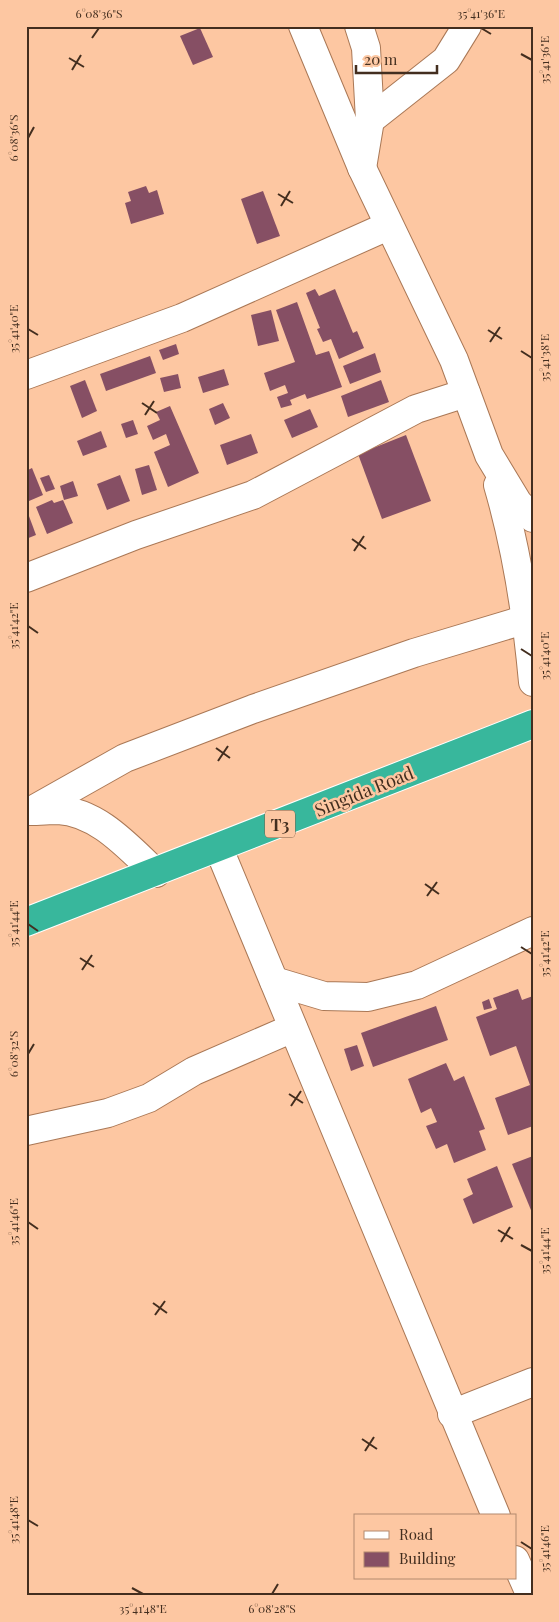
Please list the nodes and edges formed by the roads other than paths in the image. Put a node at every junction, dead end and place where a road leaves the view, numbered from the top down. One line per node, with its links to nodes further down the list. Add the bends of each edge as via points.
1 (303, 26): 5 (street)
2 (467, 26): 4 (street, via 446,60)
3 (360, 29): 4 (street, via 366,48)
4 (370, 120): 5 (street)
5 (362, 168): 6 (street)
6 (388, 226): 7 (street, via 182,318); 8 (street, via 454,360)
7 (26, 375)
8 (466, 393): 9 (street); 11 (street, via 416,409 253,495 136,535)
9 (489, 455): 10 (street, via 518,503); 12 (street, via 508,521)
10 (533, 518)
11 (26, 578)
12 (527, 619): 13 (street); 15 (street, via 414,653 125,758)
13 (533, 682)
14 (533, 724): 16 (highway, Singida Road / T3)
15 (29, 811): 17 (street, via 60,810 89,818 117,837)
16 (219, 849): 17 (highway, Singida Road / T3); 20 (street)
17 (156, 872): 18 (highway, Singida Road / T3)
18 (26, 922)
19 (533, 931): 20 (street, via 416,984 368,997 324,996)
20 (274, 981): 21 (street)
21 (293, 1028): 22 (street, via 194,1071 149,1098 108,1113); 24 (street)
22 (26, 1131)
23 (533, 1382): 24 (street)
24 (452, 1414): 25 (street)
25 (495, 1514)
26 (516, 1562): 27 (street)
27 (531, 1596)

